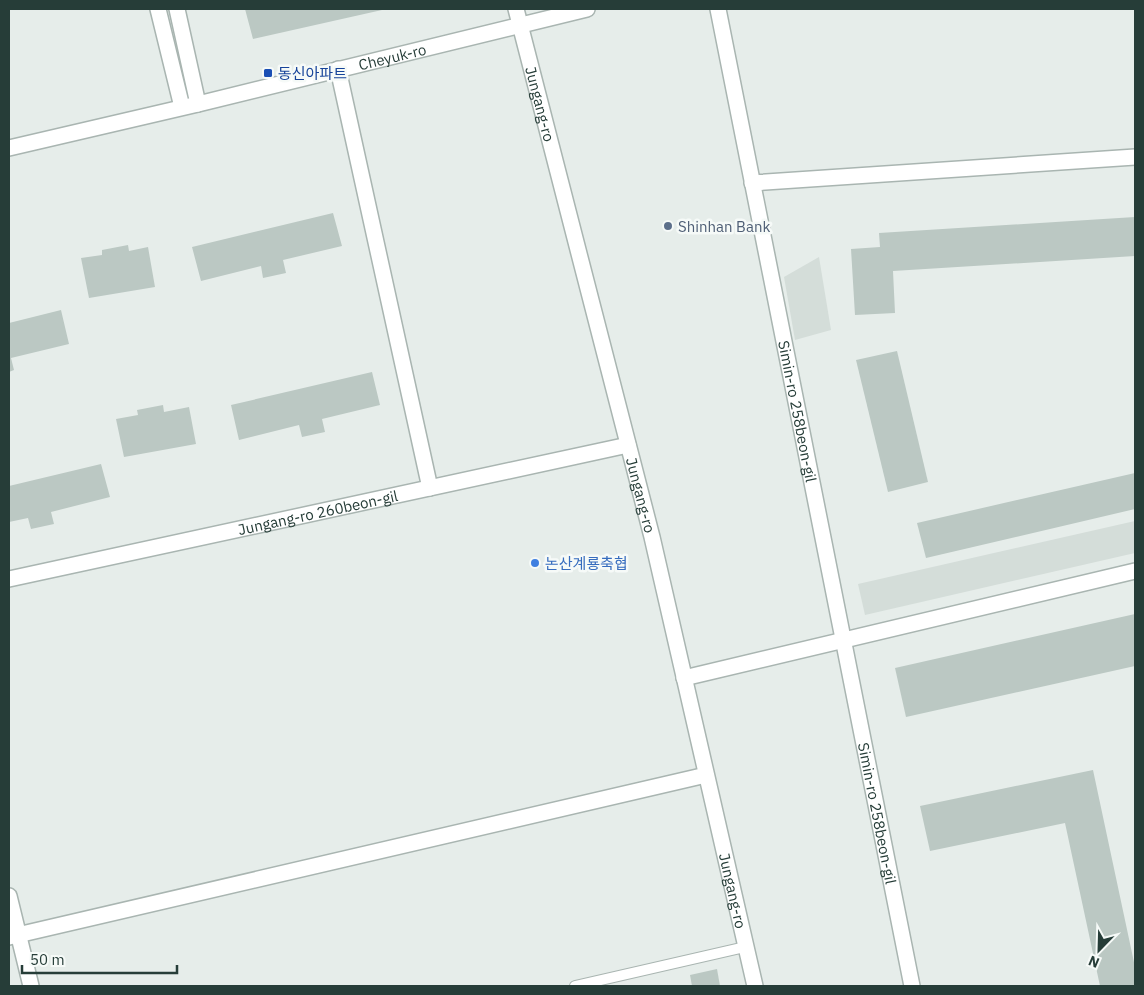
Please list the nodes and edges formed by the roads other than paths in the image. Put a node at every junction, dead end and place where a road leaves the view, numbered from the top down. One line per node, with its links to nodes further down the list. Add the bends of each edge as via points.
1 (158, 9): 9 (street)
2 (177, 9): 8 (street)
3 (516, 9): 6 (street, Jungang-ro)
4 (587, 9): 6 (street, Cheyuk-ro)
5 (718, 9): 12 (street)
6 (520, 26): 7 (street, Cheyuk-ro); 13 (street, Jungang-ro)
7 (338, 69): 8 (street, Cheyuk-ro); 14 (street)
8 (198, 104): 9 (street, Cheyuk-ro)
9 (182, 107): 10 (street, Cheyuk-ro)
10 (9, 148)
11 (1135, 157): 12 (street)
12 (752, 183): 17 (street, Simin-ro 258beon-gil)
13 (628, 445): 14 (street, Jungang-ro 260beon-gil); 18 (street, Jungang-ro)
14 (430, 488): 16 (street, Jungang-ro 260beon-gil)
15 (1135, 571): 17 (street)
16 (9, 579)
17 (843, 640): 18 (street); 27 (street, Simin-ro 258beon-gil)
18 (684, 678): 19 (street, Jungang-ro)
19 (706, 775): 21 (street); 22 (street, Jungang-ro)
20 (9, 896): 21 (street)
21 (14, 936): 24 (street)
22 (745, 947): 23 (lane); 26 (street, Jungang-ro)
23 (616, 982): 25 (lane)
24 (31, 986)
25 (576, 986)
26 (755, 986)
27 (912, 986)

